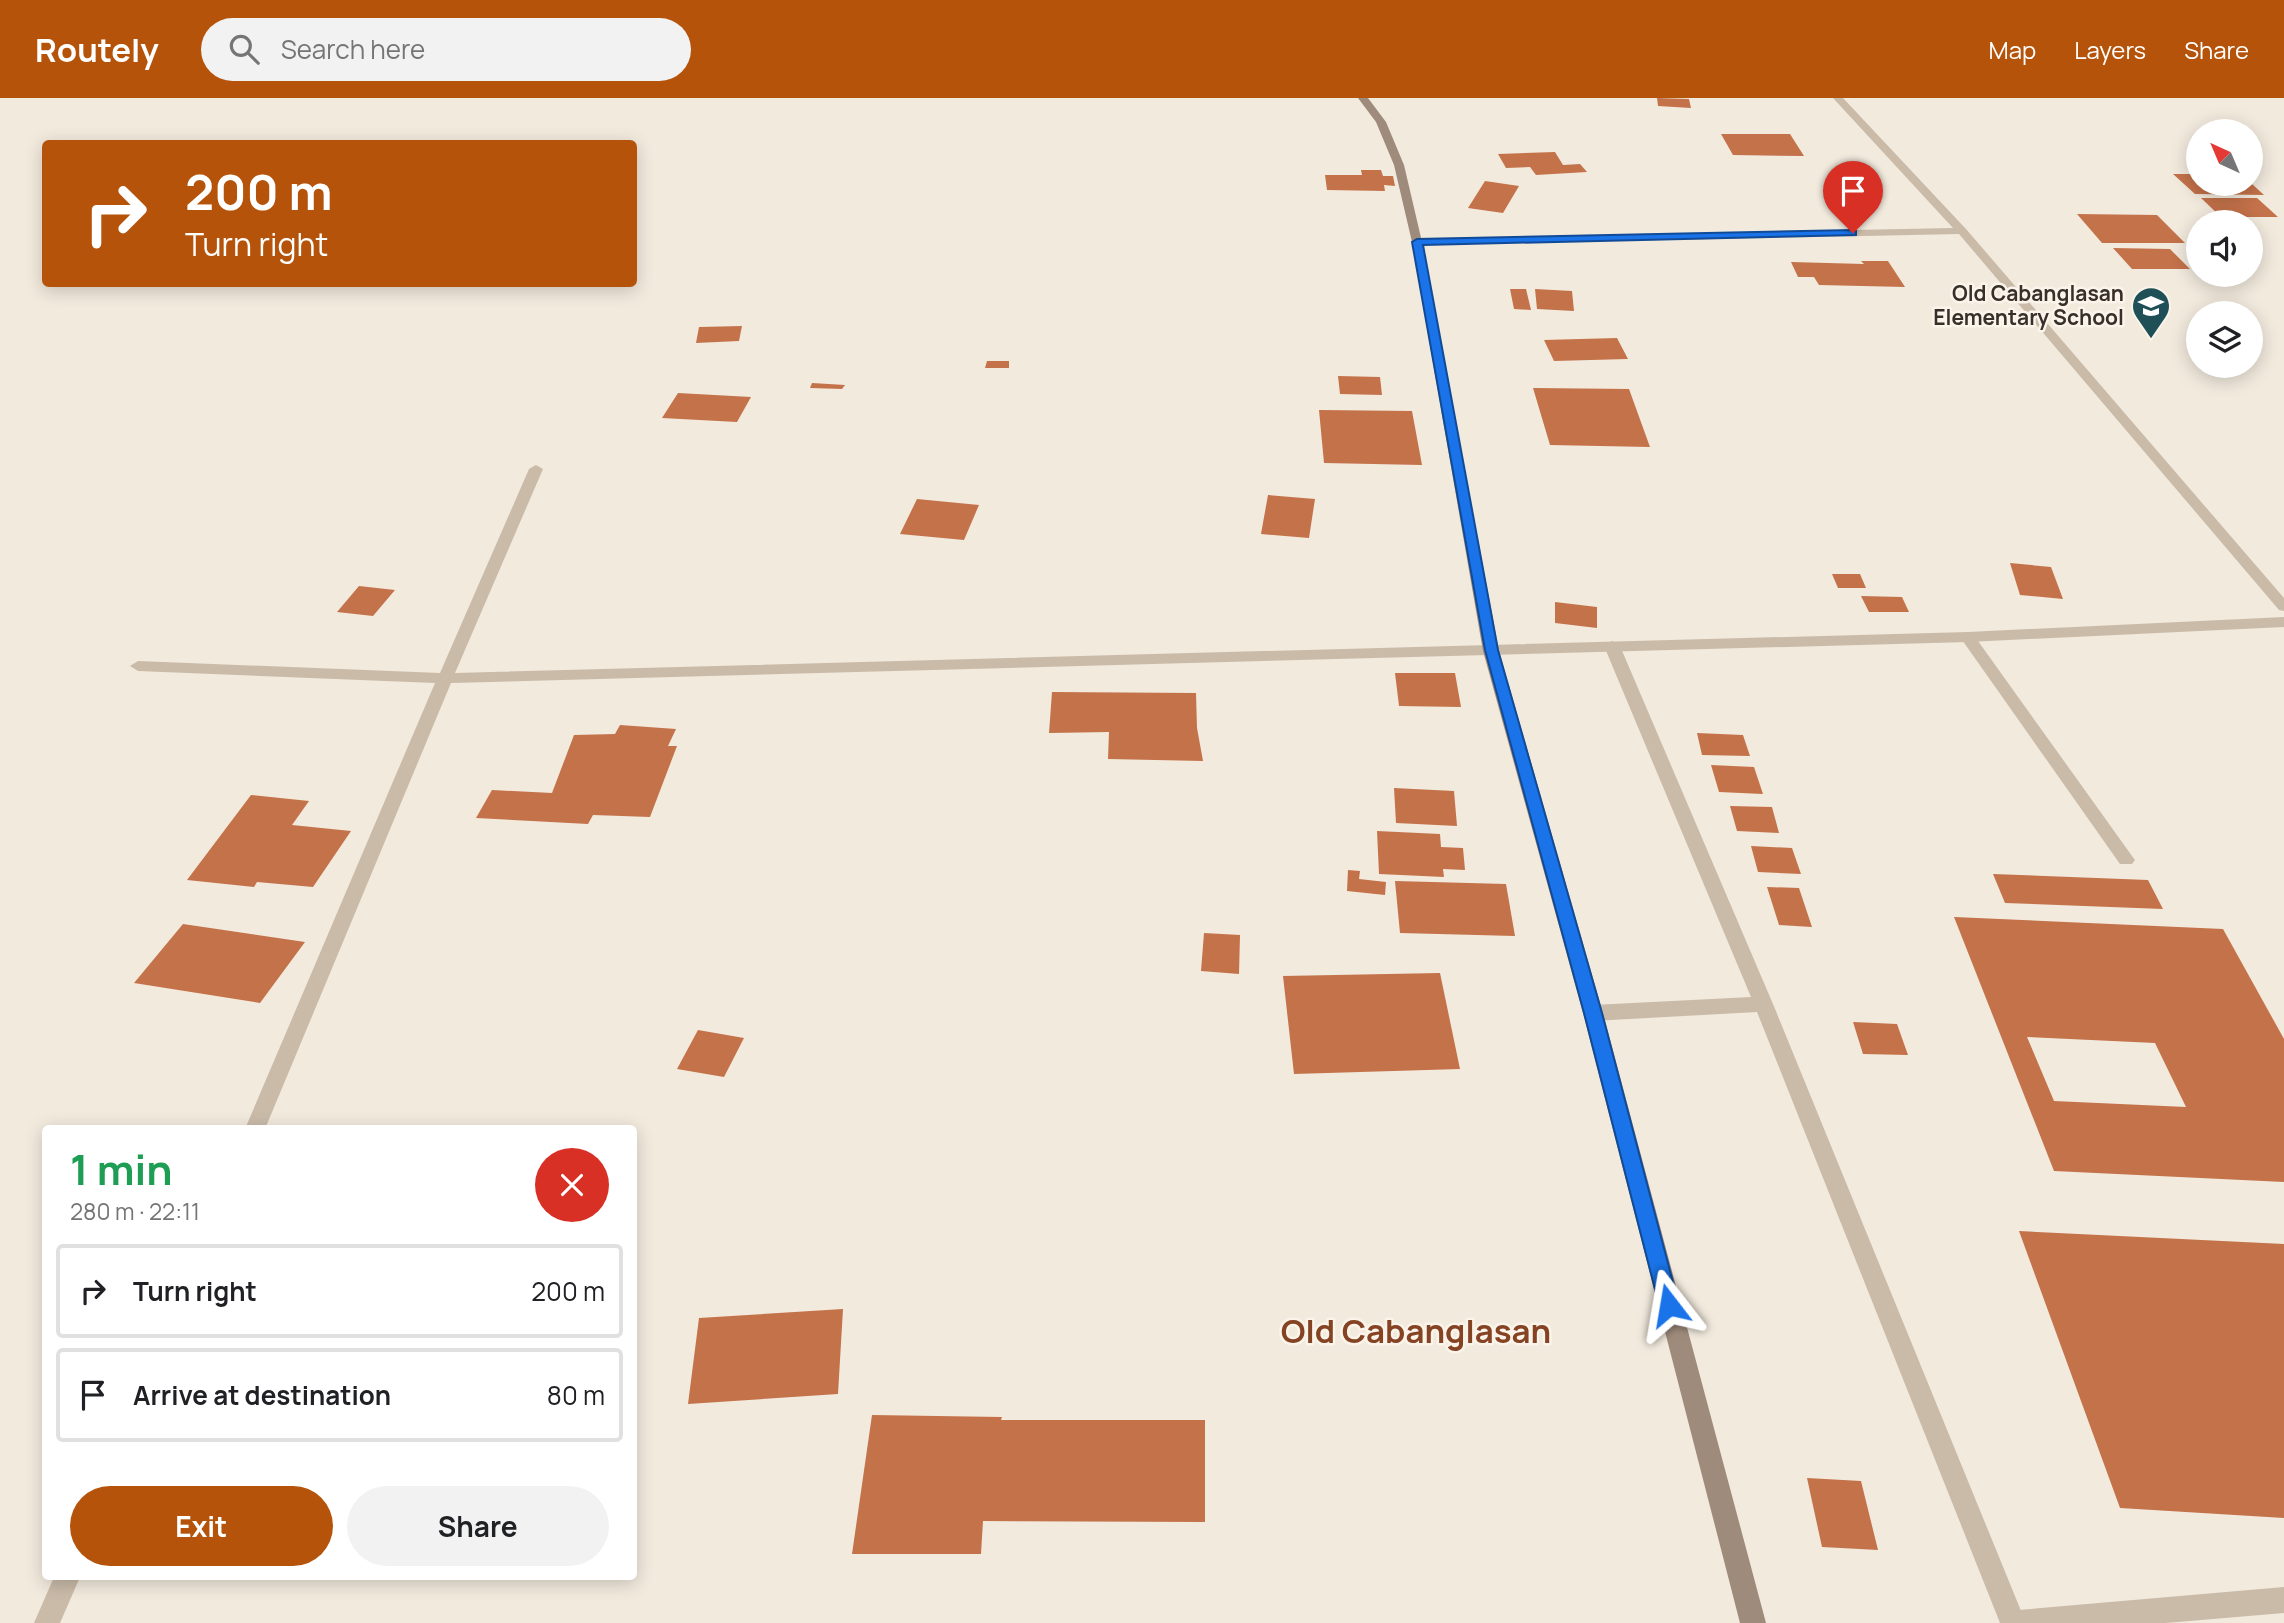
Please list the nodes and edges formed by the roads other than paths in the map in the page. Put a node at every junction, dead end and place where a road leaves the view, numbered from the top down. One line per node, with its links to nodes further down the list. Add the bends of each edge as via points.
1 (1363, 98): 4 (street, via 1390,141)
2 (1838, 98): 3 (street)
3 (1962, 231): 4 (street); 6 (street)
4 (1417, 242): 10 (street)
5 (536, 469): 12 (street)
6 (2284, 607)
7 (2284, 622): 8 (street)
8 (1968, 638): 9 (street); 13 (street)
9 (1612, 646): 10 (street); 14 (street)
10 (1492, 650): 12 (street); 15 (street)
11 (138, 666): 12 (street)
12 (444, 678): 16 (street)
13 (2126, 860)
14 (1763, 1004): 15 (street); 21 (street)
15 (1593, 1013): 20 (street)
16 (257, 1125)
17 (65, 1580): 19 (street)
18 (2284, 1600): 22 (street)
19 (47, 1623)
20 (1752, 1623)
21 (2013, 1623)
22 (2019, 1623)

